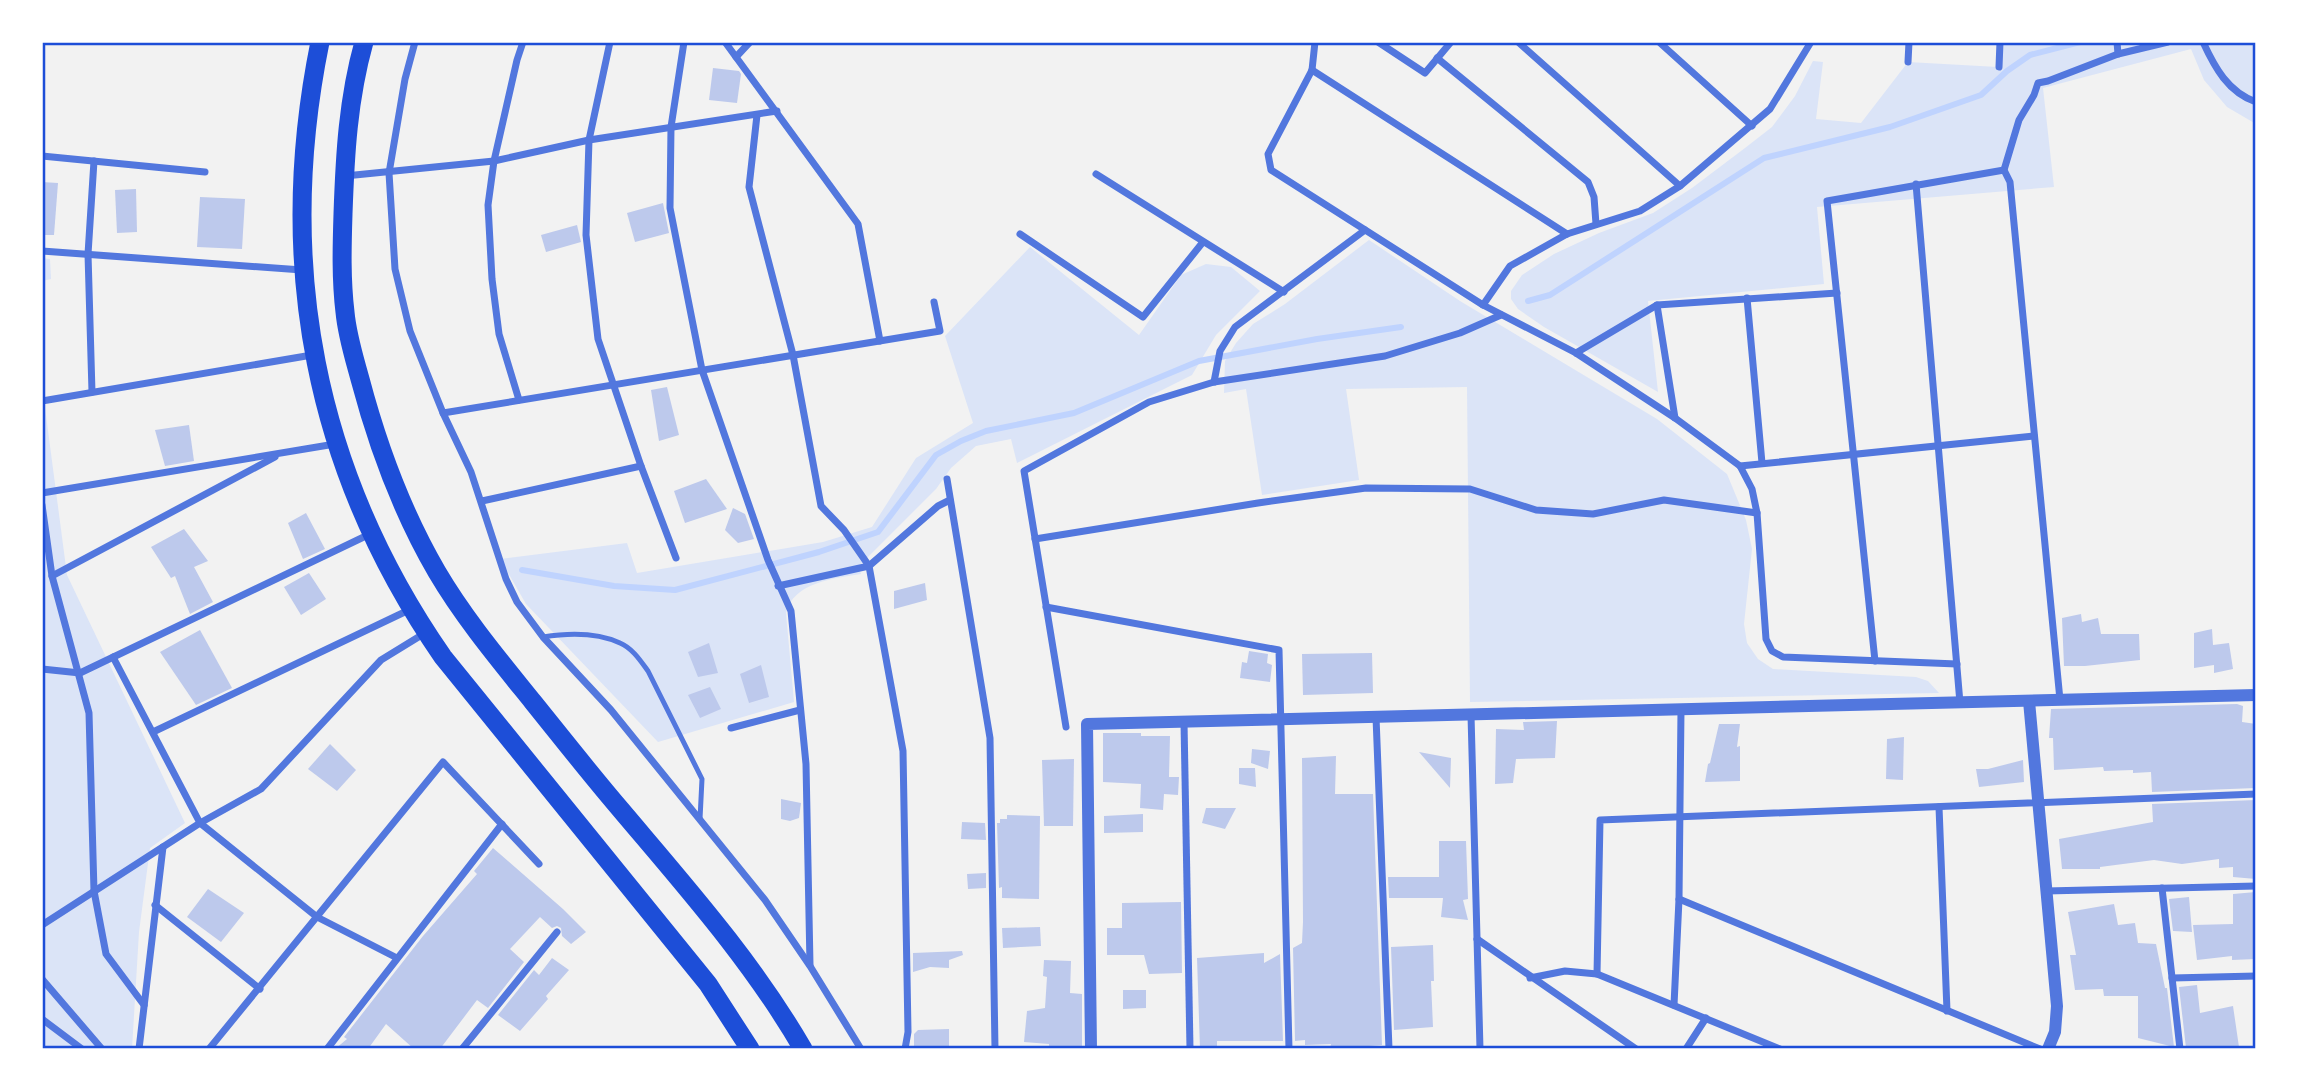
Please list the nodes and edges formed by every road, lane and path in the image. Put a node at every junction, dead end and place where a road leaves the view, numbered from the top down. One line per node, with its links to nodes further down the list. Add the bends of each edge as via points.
1 (320, 42): 49 (highway, via 304,142)
2 (364, 42): 39 (highway, via 355,73)
3 (415, 42): 37 (street)
4 (523, 42): 34 (street)
5 (610, 42): 31 (street)
6 (684, 42): 30 (street)
7 (725, 42): 21 (street)
8 (750, 42): 21 (street)
9 (1315, 42): 25 (street)
10 (1378, 42): 22 (street, via 1425,73)
11 (1451, 42): 22 (street)
12 (1518, 42): 41 (street)
13 (1659, 42): 29 (street)
14 (1811, 42): 29 (street, via 1770,109)
15 (1909, 42): 23 (street)
16 (2000, 42): 24 (street)
17 (2117, 42): 20 (street)
18 (2168, 42): 20 (street)
19 (2203, 42): 26 (street, via 2222,78 2234,91)
20 (2118, 54): 35 (street, via 2038,83 2019,120)
21 (736, 57): 27 (street)
22 (1437, 58): 42 (street, via 1588,182)
23 (1908, 62)
24 (1999, 67)
25 (1312, 70): 43 (street, via 1268,154 1271,170); 45 (street)
26 (2256, 102)
27 (776, 111): 28 (street); 57 (street, via 858,224)
28 (757, 115): 30 (street); 60 (street, via 749,187)
29 (1752, 126): 41 (street)
30 (671, 127): 31 (street); 61 (street, via 670,208)
31 (589, 140): 34 (street); 63 (street, via 586,235 598,339)
32 (42, 156): 33 (street)
33 (94, 161): 36 (street); 48 (street)
34 (494, 161): 37 (street); 65 (street, via 488,205 492,278 499,334)
35 (2004, 170): 40 (street); 69 (street, via 2010,182)
36 (205, 172)
37 (389, 173): 39 (street); 67 (street, via 395,269 410,331)
38 (1096, 174): 46 (street)
39 (344, 177): 143 (highway, via 341,265 352,350 389,475 437,573 515,680 733,944)
40 (1916, 184): 51 (street, via 1827,201); 71 (street)
41 (1680, 186): 42 (street, via 1640,211)
42 (1596, 224): 45 (street)
43 (1365, 230): 50 (street); 54 (street)
44 (1020, 234): 46 (street, via 1143,317)
45 (1567, 234): 54 (street, via 1510,266)
46 (1203, 242): 50 (street)
47 (42, 251): 48 (street)
48 (88, 254): 49 (street); 64 (street)
49 (303, 270): 59 (highway)
50 (1284, 292): 62 (street, via 1235,327 1220,351)
51 (1837, 293): 52 (street); 73 (street)
52 (1747, 298): 55 (street); 74 (street)
53 (934, 302): 57 (street, via 940,331)
54 (1483, 305): 56 (street)
55 (1657, 305): 58 (street); 68 (street)
56 (1501, 315): 58 (street); 62 (street, via 1385,356)
57 (880, 341): 60 (street)
58 (1576, 354): 68 (street)
59 (313, 355): 64 (street); 70 (highway)
60 (793, 355): 61 (street); 86 (street, via 821,506)
61 (702, 370): 63 (street); 88 (street)
62 (1214, 382): 84 (street, via 1149,402 1024,471)
63 (614, 385): 65 (street); 75 (street)
64 (92, 392): 66 (street)
65 (519, 400): 67 (street)
66 (42, 401)
67 (443, 413): 80 (street)
68 (1675, 418): 76 (street)
69 (2034, 436): 71 (street); 99 (street)
70 (336, 444): 72 (street); 83 (highway)
71 (1938, 445): 73 (street); 95 (street)
72 (282, 453): 78 (street); 87 (street)
73 (1853, 454): 74 (street); 94 (street)
74 (1762, 463): 76 (street)
75 (641, 466): 80 (street); 85 (street)
76 (1740, 466): 82 (street)
77 (947, 479): 79 (street)
78 (42, 493)
79 (950, 500): 86 (street); 155 (street, via 990,738)
80 (482, 501): 92 (street, via 506,579)
81 (42, 505): 87 (street)
82 (1757, 513): 84 (street, via 1664,500 1593,513 1536,510 1470,489 1366,488); 94 (street, via 1766,639 1772,651 1783,657)
83 (370, 533): 90 (highway); 93 (street)
84 (1035, 539): 89 (street)
85 (676, 558)
86 (869, 566): 88 (street); 154 (street, via 903,751)
87 (52, 576): 97 (street)
88 (778, 586): 102 (street, via 790,611)
89 (1046, 607): 106 (street, via 1279,650); 108 (street)
90 (411, 608): 91 (highway); 110 (street)
91 (426, 633): 116 (street, via 381,660 261,789); 150 (highway, via 708,984)
92 (543, 637): 115 (street, via 611,710); 115 (lane, via 574,632 621,643 636,655 702,779)
93 (113, 657): 97 (street); 110 (street)
94 (1875, 661): 95 (street)
95 (1957, 664): 101 (street)
96 (42, 669): 97 (street)
97 (80, 673): 122 (street, via 89,713)
98 (2256, 695): 99 (street)
99 (2060, 700): 100 (street)
100 (2029, 701): 101 (street); 112 (street)
101 (1960, 703): 103 (street)
102 (800, 710): 109 (street); 131 (street, via 807,764)
103 (1681, 710): 104 (street); 114 (street)
104 (1471, 715): 105 (street); 129 (street)
105 (1376, 717): 106 (street); 159 (street)
106 (1280, 719): 107 (street); 158 (street)
107 (1184, 722): 156 (street, via 1087,724); 157 (street)
108 (1066, 727)
109 (731, 728)
110 (153, 732): 116 (street)
111 (2256, 794): 112 (street)
112 (2038, 803): 113 (street); 123 (street)
113 (1939, 807): 114 (street); 140 (street)
114 (1680, 817): 124 (street); 132 (street, via 1601,820)
115 (699, 820): 131 (street, via 765,900)
116 (200, 823): 118 (street); 126 (street)
117 (502, 824): 119 (street); 126 (street, via 443,762); 130 (street)
118 (163, 847): 122 (street); 125 (street)
119 (539, 864)
120 (2256, 887): 121 (street)
121 (2162, 888): 123 (street); 135 (street)
122 (94, 891): 127 (street); 138 (street, via 106,954)
123 (2046, 891): 165 (street, via 2057,1020)
124 (1679, 899): 139 (street); 140 (street)
125 (155, 905): 137 (street); 138 (street)
126 (317, 917): 130 (street); 137 (street)
127 (42, 925)
128 (557, 932): 149 (street)
129 (1477, 939): 134 (street); 160 (street)
130 (397, 958): 148 (street)
131 (810, 966): 153 (street)
132 (1597, 974): 134 (street, via 1565,971); 139 (street)
133 (2256, 976): 135 (street)
134 (1530, 978): 161 (street)
135 (2172, 978): 166 (street)
136 (42, 979): 145 (street)
137 (260, 989): 147 (street)
138 (144, 1005): 146 (street)
139 (1674, 1005): 141 (street)
140 (1947, 1010): 164 (street)
141 (1706, 1018): 162 (street); 163 (street)
142 (42, 1019): 144 (street)
143 (787, 1022): 151 (highway); 152 (highway)
144 (82, 1049)
145 (102, 1049)
146 (139, 1049)
147 (209, 1049)
148 (327, 1049)
149 (462, 1049)
150 (750, 1049)
151 (803, 1049)
152 (813, 1049)
153 (861, 1049)
154 (905, 1049)
155 (995, 1049)
156 (1091, 1049)
157 (1190, 1049)
158 (1289, 1049)
159 (1389, 1049)
160 (1480, 1049)
161 (1636, 1049)
162 (1686, 1049)
163 (1780, 1049)
164 (2040, 1049)
165 (2048, 1049)
166 (2180, 1049)

